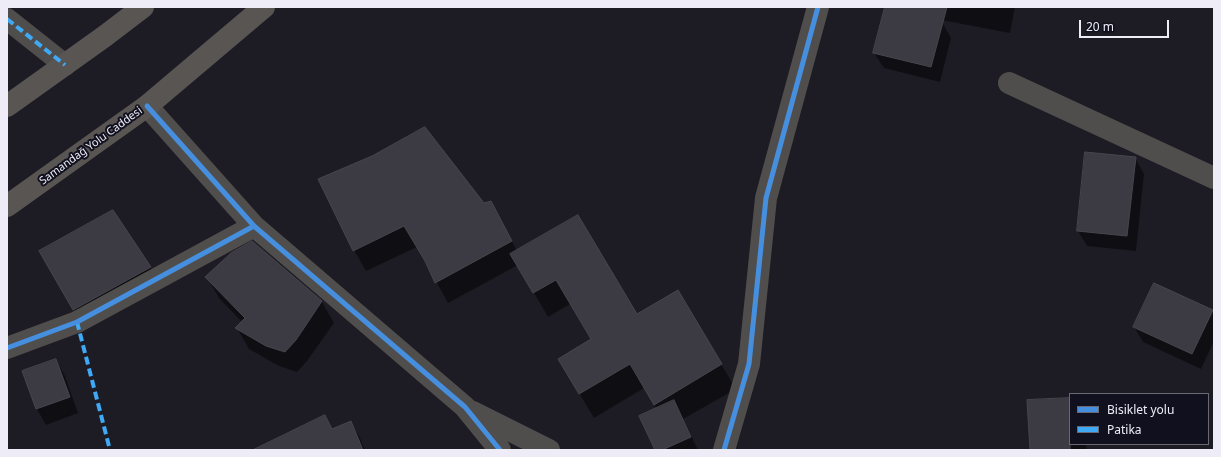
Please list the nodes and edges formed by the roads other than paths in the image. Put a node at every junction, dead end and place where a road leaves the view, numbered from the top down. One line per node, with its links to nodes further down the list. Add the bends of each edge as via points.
1 (143, 7): 5 (highway)
2 (264, 7): 8 (highway, Samandağ Yolu Caddesi)
3 (818, 7): 16 (street, via 766,198 749,364)
4 (7, 18): 5 (street)
5 (65, 65): 7 (highway)
6 (1009, 83): 9 (street)
7 (7, 106)
8 (147, 106): 10 (highway, Samandağ Yolu Caddesi); 11 (street)
9 (1214, 178)
10 (7, 206)
11 (254, 226): 12 (street, via 77,322); 13 (street)
12 (7, 348)
13 (465, 407): 14 (street); 15 (street)
14 (500, 450)
15 (549, 450)
16 (724, 450)

